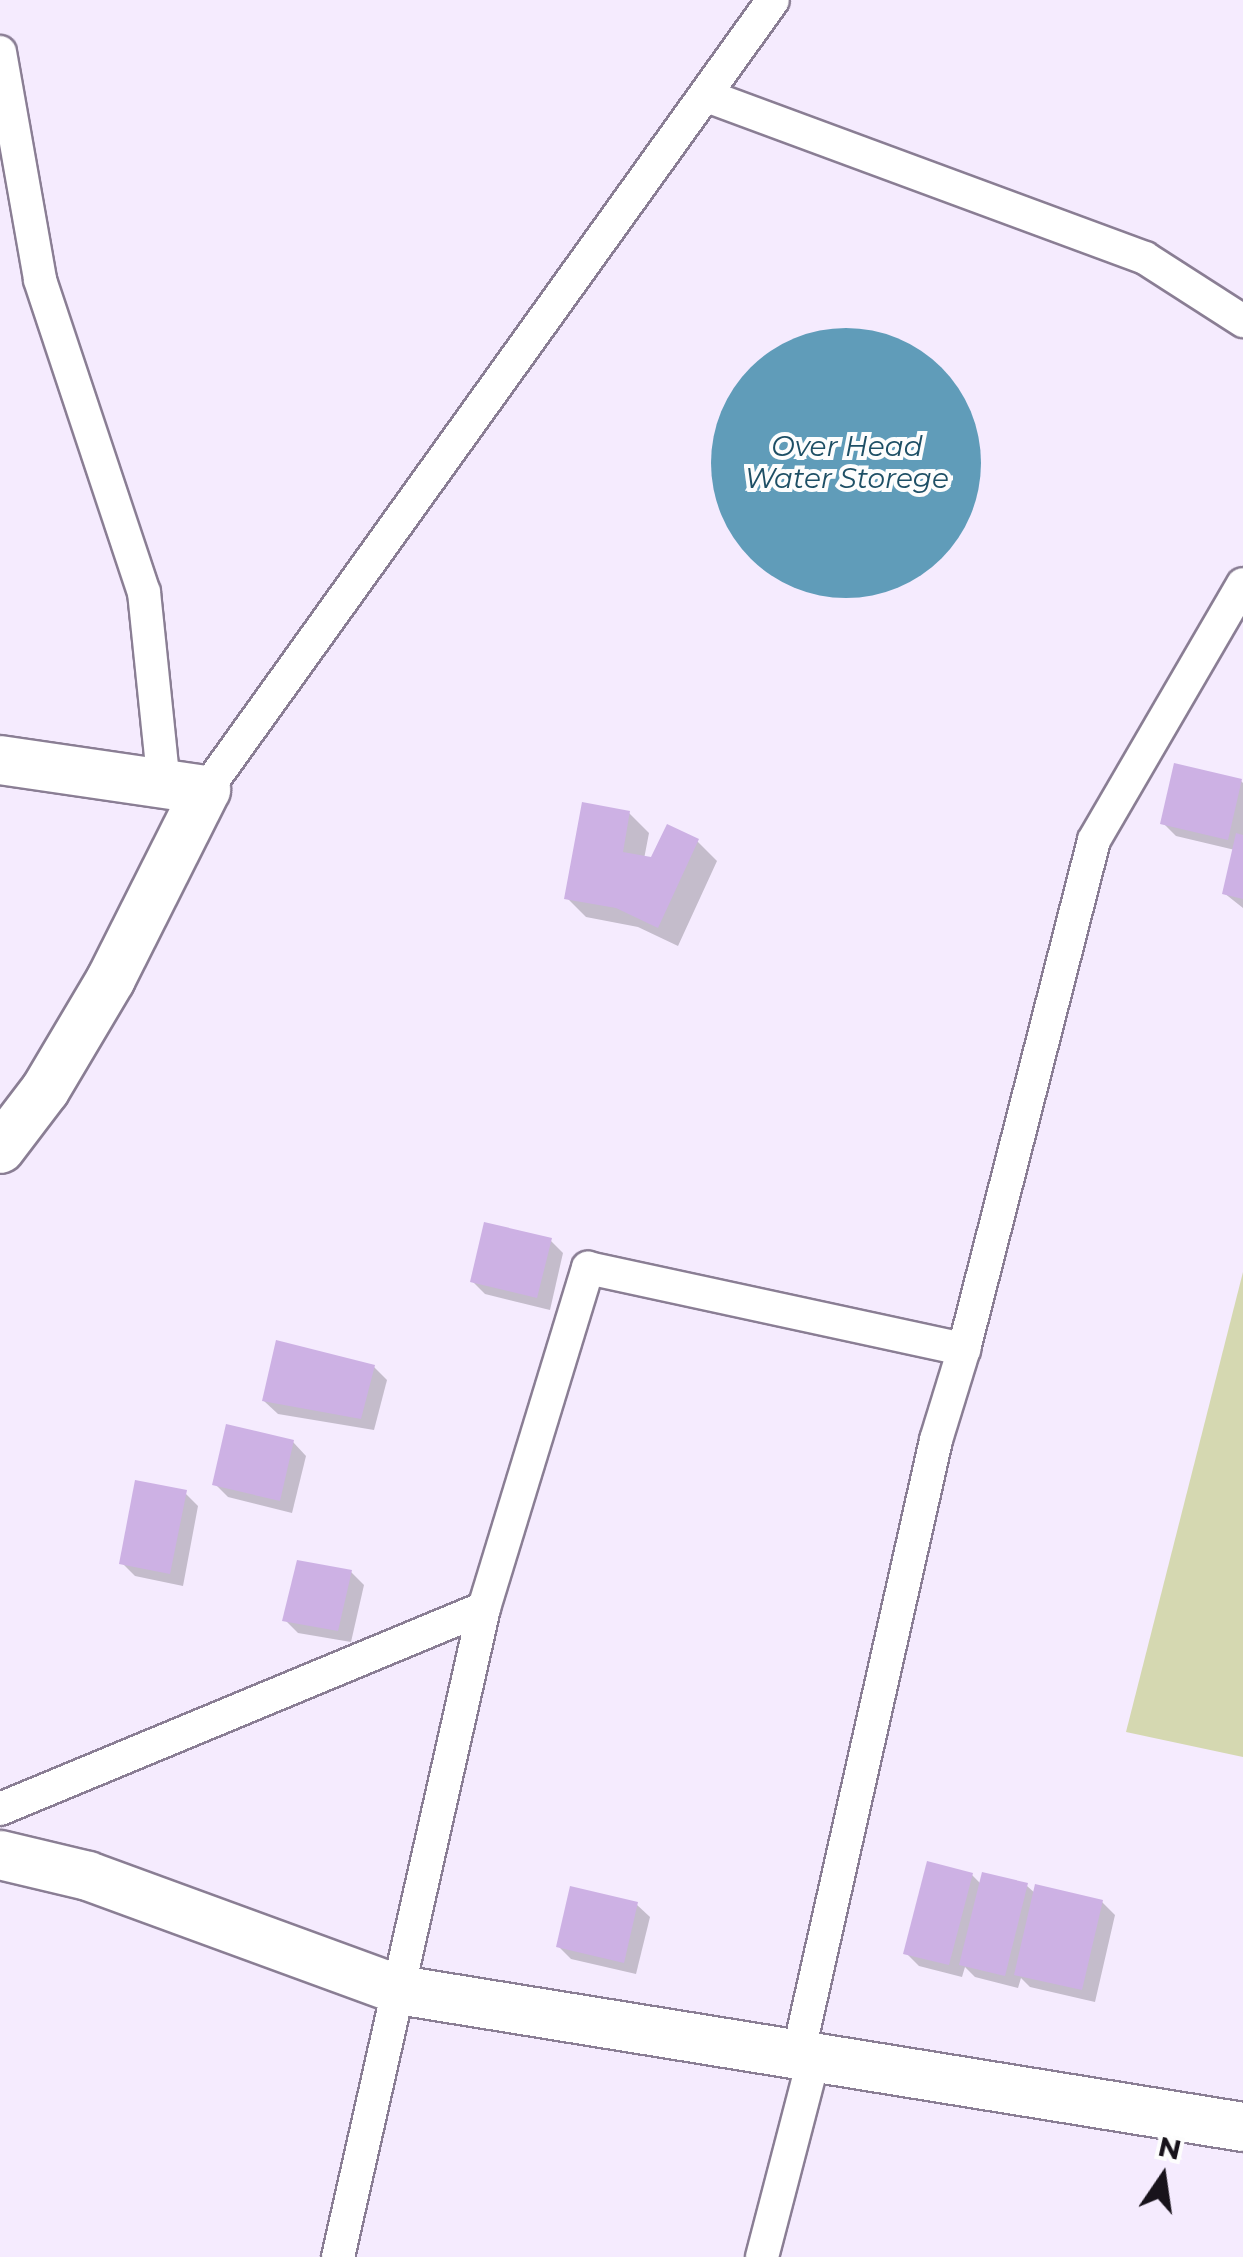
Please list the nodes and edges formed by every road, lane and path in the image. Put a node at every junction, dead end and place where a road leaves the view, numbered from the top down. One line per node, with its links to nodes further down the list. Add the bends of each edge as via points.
1 (773, 0): 4 (street)
2 (0, 52): 3 (street)
3 (4, 92): 8 (street, via 40,280 144,592)
4 (707, 96): 5 (street, via 1146,258); 8 (street)
5 (1243, 321)
6 (1243, 584): 10 (street, via 1094,840)
7 (0, 760): 8 (main road)
8 (185, 787): 9 (main road, via 111,979 45,1090)
9 (0, 1149)
10 (964, 1348): 11 (street, via 588,1268); 15 (street, via 932,1460)
11 (484, 1608): 12 (street); 14 (street)
12 (0, 1808)
13 (0, 1855): 14 (main road, via 88,1876)
14 (399, 1990): 15 (main road); 18 (street)
15 (806, 2056): 16 (main road); 17 (street)
16 (1243, 2127)
17 (765, 2256)
18 (338, 2257)

